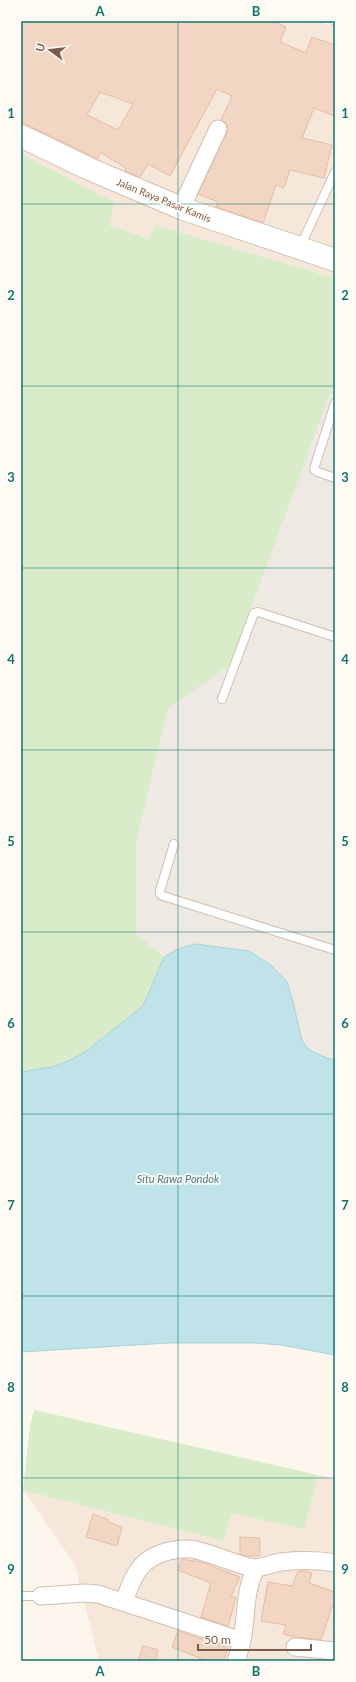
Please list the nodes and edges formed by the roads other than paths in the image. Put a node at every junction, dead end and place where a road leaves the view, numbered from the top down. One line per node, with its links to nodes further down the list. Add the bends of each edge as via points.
1 (218, 129): 4 (street)
2 (21, 136): 4 (main road, Jalan Raya Pasar Kamis)
3 (335, 172): 5 (lane)
4 (181, 208): 5 (main road, Jalan Raya Pasar Kamis)
5 (299, 248): 6 (main road, Jalan Raya Pasar Kamis)
6 (335, 260)
7 (335, 403): 8 (lane, via 314,468)
8 (335, 478)
9 (335, 636): 10 (lane, via 258,612 254,613)
10 (222, 699)
11 (174, 844): 12 (lane, via 160,891 163,896)
12 (335, 950)
13 (335, 1563): 14 (street, via 316,1560 281,1562)
14 (256, 1568): 17 (street, via 195,1549 156,1554 140,1567); 18 (street, via 250,1580)
15 (21, 1596): 16 (lane)
16 (41, 1596): 17 (street, via 91,1593)
17 (124, 1602): 18 (street)
18 (242, 1641): 21 (street)
19 (295, 1647): 20 (street)
20 (335, 1651)
21 (236, 1661)

